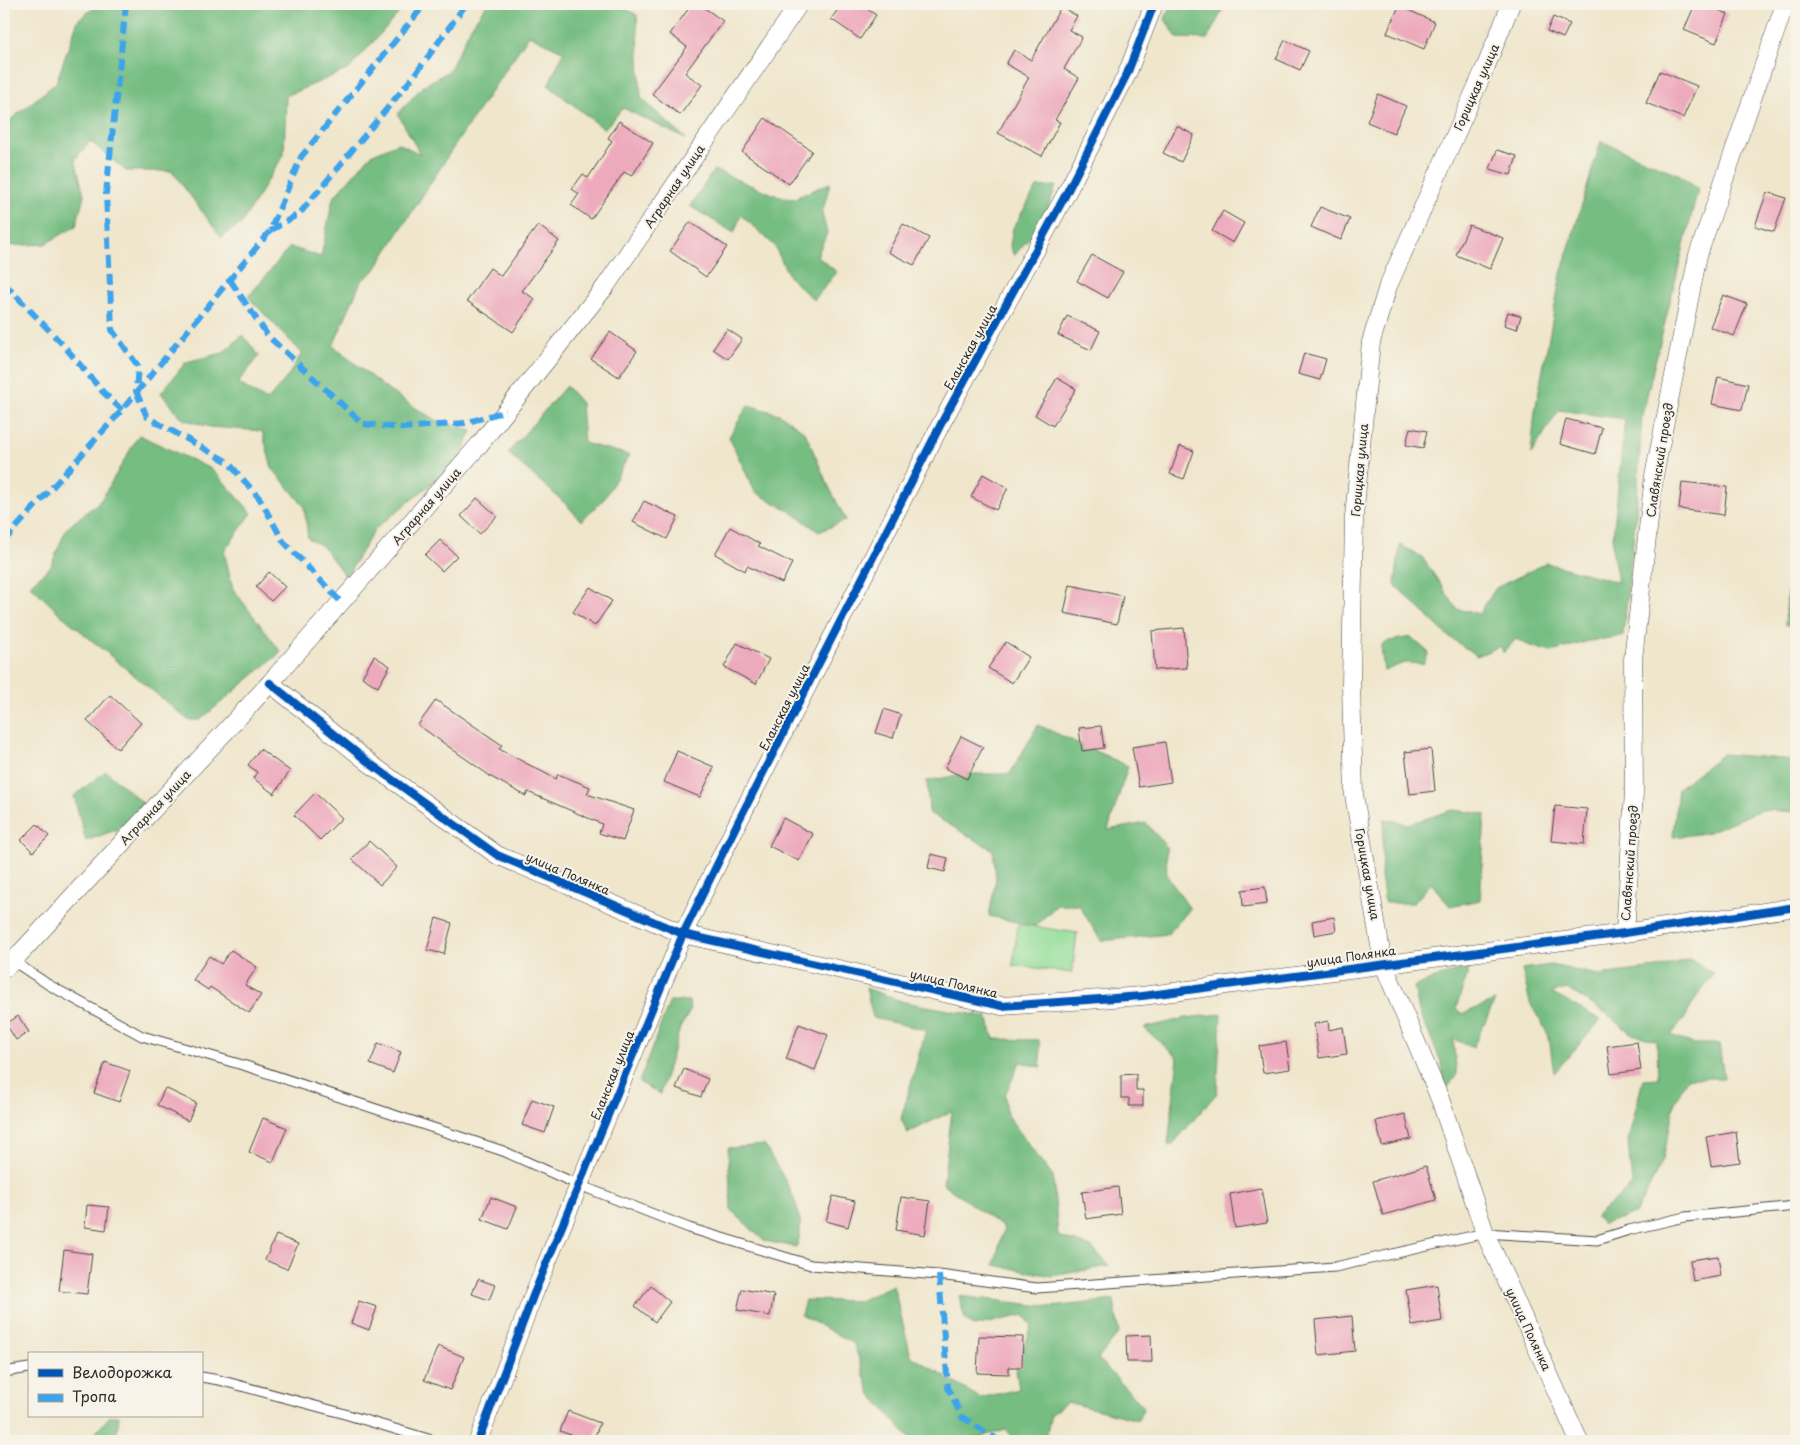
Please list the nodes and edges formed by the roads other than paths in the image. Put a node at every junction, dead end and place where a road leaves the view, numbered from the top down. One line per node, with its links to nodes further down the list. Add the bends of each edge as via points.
1 (799, 4): 5 (street, Аграрная улица, via 605,287 479,446)
2 (1154, 4): 8 (street, Еланская улица, via 1127,74 1065,196 942,422)
3 (1511, 4): 9 (street, Горицкая улица, via 1388,286 1370,342 1354,517 1351,685 1354,795)
4 (1785, 4): 7 (street, Славянский проезд, via 1698,255 1654,476 1633,659 1634,792)
5 (270, 683): 8 (street, улица Полянка, via 372,765 497,855); 10 (street, Аграрная улица)
6 (1796, 907): 7 (street, улица Полянка)
7 (1625, 933): 9 (street, улица Полянка)
8 (683, 934): 9 (street, улица Полянка, via 1002,1006 1142,996); 11 (street, Еланская улица)
9 (1383, 963): 13 (street, улица Полянка, via 1440,1099)
10 (8, 965): 11 (lane, via 142,1036 246,1066 503,1151)
11 (579, 1185): 13 (lane, via 688,1228 811,1265 939,1275 1037,1288 1335,1267); 18 (street, Еланская улица)
12 (1796, 1206): 13 (lane, via 1685,1217 1597,1240)
13 (1485, 1233): 19 (street, улица Полянка)
14 (28, 1368): 15 (lane)
15 (4, 1372)
16 (202, 1377): 17 (lane)
17 (435, 1441)
18 (478, 1441)
19 (1580, 1441)

